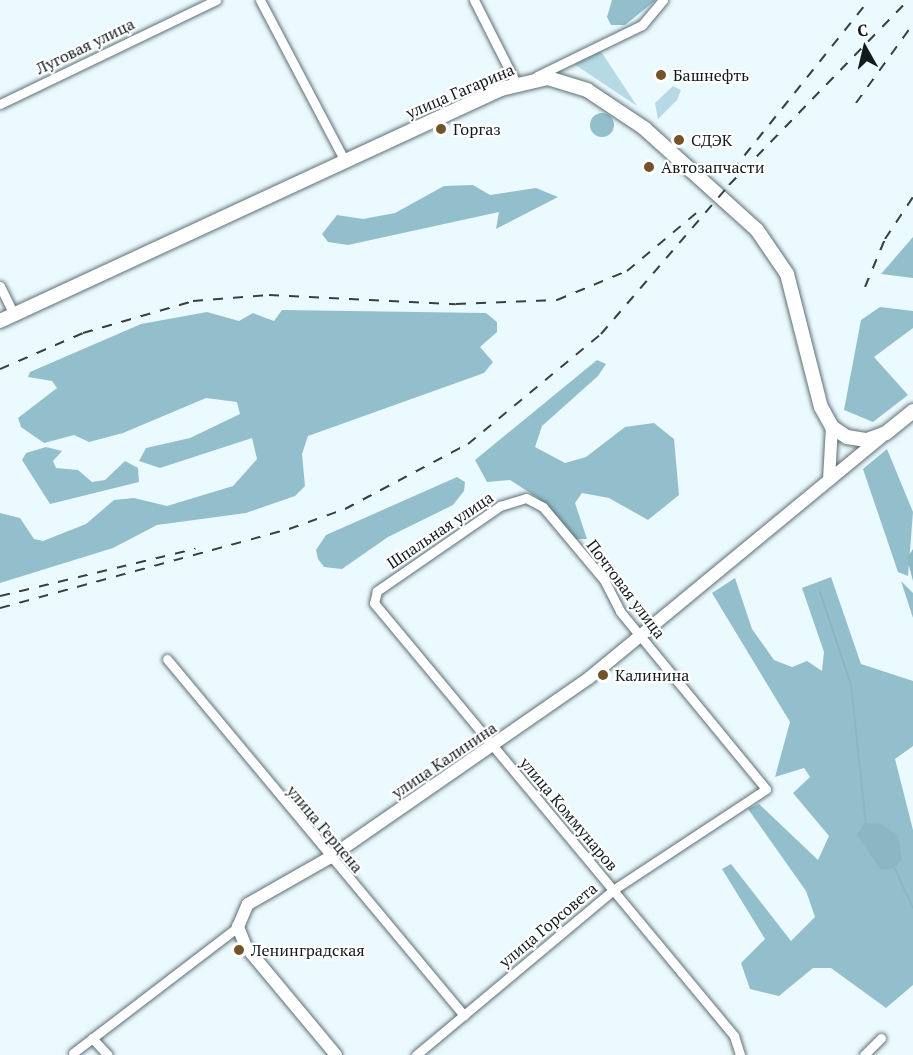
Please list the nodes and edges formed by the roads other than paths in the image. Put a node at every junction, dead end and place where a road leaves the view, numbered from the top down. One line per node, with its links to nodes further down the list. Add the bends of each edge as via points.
1 (216, 0): 7 (street, Луговая улица)
2 (260, 0): 8 (street)
3 (474, 0): 6 (street)
4 (663, 0): 5 (street, via 642,25)
5 (532, 79): 6 (main road, улица Гагарина); 13 (main road, улица Гагарина, via 587,90 644,128 758,230 787,274 821,406)
6 (516, 83): 8 (main road, улица Гагарина)
7 (0, 104)
8 (345, 161): 10 (main road, улица Гагарина)
9 (0, 286): 10 (street)
10 (14, 315): 11 (main road, улица Гагарина)
11 (0, 321)
12 (913, 411): 14 (main road)
13 (832, 427): 14 (main road, via 857,440); 15 (street)
14 (886, 433): 15 (street, улица Калинина)
15 (829, 480): 18 (street, улица Калинина)
16 (526, 498): 17 (street, Шпальная улица, via 500,506); 18 (street, Почтовая улица, via 543,507 605,580)
17 (374, 594): 20 (street, улица Коммунаров, via 374,603)
18 (642, 636): 20 (street, улица Калинина); 21 (street, Почтовая улица)
19 (167, 659): 22 (street, улица Герцена)
20 (493, 747): 22 (street, улица Калинина); 23 (street, улица Коммунаров)
21 (766, 789): 23 (street, улица Горсовета)
22 (328, 858): 24 (street, улица Калинина, via 248,904); 25 (street, улица Герцена)
23 (613, 890): 25 (street, улица Горсовета); 32 (street, улица Коммунаров, via 734,1036)
24 (237, 927): 26 (street, улица Калинина); 30 (street, via 246,947)
25 (464, 1015): 31 (street, улица Горсовета)
26 (93, 1038): 28 (street, улица Калинина); 29 (street)
27 (881, 1038): 33 (street)
28 (73, 1053)
29 (108, 1055)
30 (336, 1055)
31 (416, 1055)
32 (740, 1055)
33 (864, 1055)

